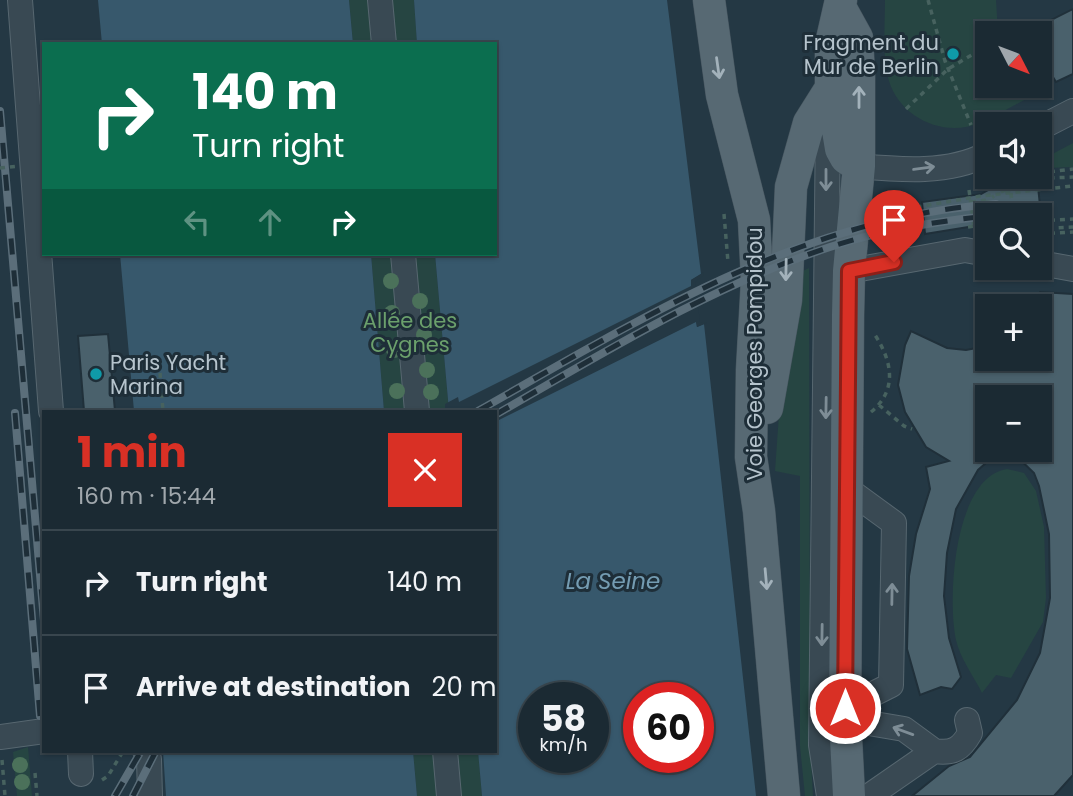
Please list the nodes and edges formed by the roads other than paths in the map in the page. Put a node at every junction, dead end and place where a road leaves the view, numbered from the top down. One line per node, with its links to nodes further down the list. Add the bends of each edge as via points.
1 (20, 0): 16 (street)
2 (380, 0): 5 (street)
3 (709, 0): 19 (main road, Voie Georges Pompidou, one-way to 19, via 722,95 754,220 757,308 750,428)
4 (841, 4): 6 (main road, via 831,44); 10 (main road, one-way to 4, via 857,38)
5 (384, 42)
6 (831, 88): 10 (main road, via 841,149); 19 (main road, one-way to 19, via 809,123 791,187 786,300 767,402); 30 (street, one-way to 30, via 826,134 821,745)
7 (1073, 111): 8 (street)
8 (1052, 122)
9 (975, 159): 10 (street, one-way to 9, via 907,170)
10 (859, 166): 15 (main road)
11 (975, 252): 15 (street)
12 (403, 256): 17 (street)
13 (1052, 257): 14 (street)
14 (1073, 269)
15 (849, 271): 18 (main road)
16 (51, 410)
17 (417, 410)
18 (846, 488): 20 (main road); 20 (street, one-way to 18, via 891,685 894,523)
19 (759, 511): 27 (main road, Voie Georges Pompidou, one-way to 27)
20 (845, 713): 24 (street, one-way to 20, via 904,729); 31 (main road)
21 (967, 720): 24 (street, via 970,733 962,746 949,753)
22 (42, 731): 23 (street)
23 (0, 737)
24 (934, 751): 32 (street)
25 (146, 753): 28 (street)
26 (445, 753): 29 (street)
27 (785, 793)
28 (149, 796)
29 (449, 796)
30 (828, 796)
31 (849, 796)
32 (869, 796)

